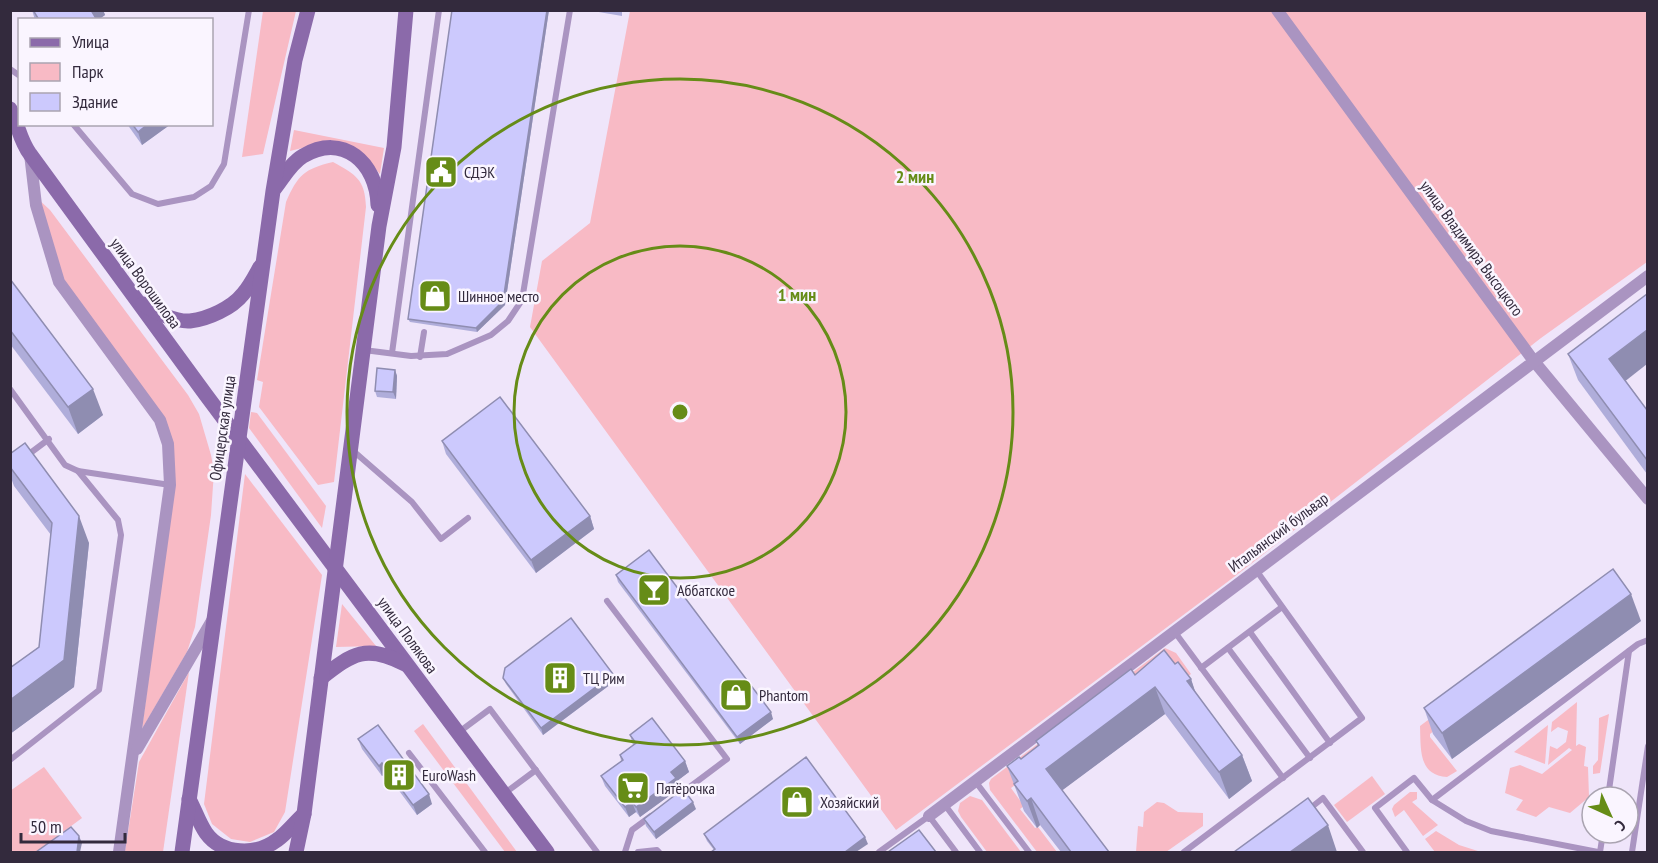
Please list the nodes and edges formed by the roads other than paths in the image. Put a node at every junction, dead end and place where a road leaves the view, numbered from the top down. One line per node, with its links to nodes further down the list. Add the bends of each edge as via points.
1 (249, 10): 10 (lane, via 225,164 211,186 194,196 158,204 132,194)
2 (308, 10): 13 (main road, Офицерская улица, via 295,60)
3 (406, 10): 14 (main road, via 394,147)
4 (439, 10): 20 (lane)
5 (570, 10): 21 (lane, via 522,300 508,321 490,335 447,354)
6 (1277, 10): 22 (street, улица Владимира Высоцкого)
7 (10, 110): 9 (main road, улица Ворошилова)
8 (18, 126): 12 (main road, улица Ворошилова)
9 (18, 126)
10 (75, 126)
11 (10, 138): 12 (main road, улица Ворошилова)
12 (27, 151): 17 (main road, улица Ворошилова); 29 (street, via 36,205 59,282 160,420 168,444)
13 (273, 191): 14 (main road, via 301,157 324,147 348,150 368,166 377,190); 15 (main road, Офицерская улица)
14 (379, 226): 19 (main road)
15 (264, 260): 17 (main road, via 243,296 205,317 189,321 167,316); 24 (main road, Офицерская улица)
16 (1647, 276): 22 (street, Итальянский бульвар)
17 (135, 299): 24 (main road, улица Ворошилова)
18 (424, 332): 21 (lane)
19 (363, 350): 20 (lane); 26 (main road)
20 (392, 353): 21 (lane)
21 (420, 357)
22 (1533, 360): 30 (street, улица Владимира Высоцкого); 33 (street, Итальянский бульвар)
23 (10, 389): 25 (lane)
24 (239, 438): 32 (main road, улица Полякова); 36 (main road, Офицерская улица)
25 (48, 439): 27 (lane); 28 (lane, via 65,465)
26 (351, 449): 31 (lane, via 412,502 441,539); 32 (main road)
27 (18, 463)
28 (78, 471): 29 (lane); 51 (lane, via 118,520 121,535 99,690)
29 (170, 485): 49 (street)
30 (1647, 499)
31 (468, 518)
32 (336, 567): 42 (main road, улица Полякова); 44 (main road)
33 (1256, 570): 35 (lane); 37 (street, Итальянский бульвар)
34 (607, 601): 59 (lane, via 727,759)
35 (1282, 607): 38 (lane); 46 (lane, via 1362,718)
36 (215, 616): 49 (street); 57 (main road, Офицерская улица)
37 (1174, 631): 43 (lane); 54 (street, Итальянский бульвар)
38 (1250, 632): 40 (lane); 46 (lane)
39 (1647, 640): 41 (lane)
40 (1228, 648): 43 (lane); 50 (lane)
41 (1629, 651): 55 (lane); 58 (lane)
42 (407, 666): 44 (main road, via 385,654 367,652 344,660); 45 (main road, улица Полякова)
43 (1201, 668): 53 (lane)
44 (321, 678): 63 (main road)
45 (457, 732): 52 (lane, via 490,709); 56 (main road, улица Полякова)
46 (1330, 742): 50 (lane)
47 (1647, 746): 82 (lane)
48 (410, 753): 68 (lane)
49 (134, 755): 65 (street)
50 (1310, 758): 53 (lane)
51 (10, 759)
52 (536, 770): 56 (lane); 70 (lane)
53 (1283, 778): 78 (lane)
54 (975, 780): 60 (street, Итальянский бульвар); 77 (lane)
55 (1610, 785)
56 (503, 794): 69 (main road, улица Полякова)
57 (189, 799): 63 (main road, via 207,834 226,848 242,852 276,841); 66 (main road, Офицерская улица)
58 (1432, 800): 80 (lane, via 1414,778 1375,808); 81 (lane, via 1491,831)
59 (670, 802)
60 (944, 804): 64 (street, Итальянский бульвар); 76 (lane)
61 (661, 809): 71 (lane, via 632,830)
62 (1305, 812): 79 (lane, via 1323,798)
63 (304, 814): 67 (main road)
64 (929, 816): 74 (lane); 75 (lane)
65 (119, 852)
66 (182, 852)
67 (296, 852)
68 (485, 852)
69 (547, 852)
70 (597, 852)
71 (625, 852)
72 (638, 852): 73 (lane)
73 (659, 852)
74 (879, 852)
75 (956, 852)
76 (980, 852)
77 (1029, 852)
78 (1184, 852)
79 (1363, 852)
80 (1407, 852)
81 (1599, 852)
82 (1632, 852)

